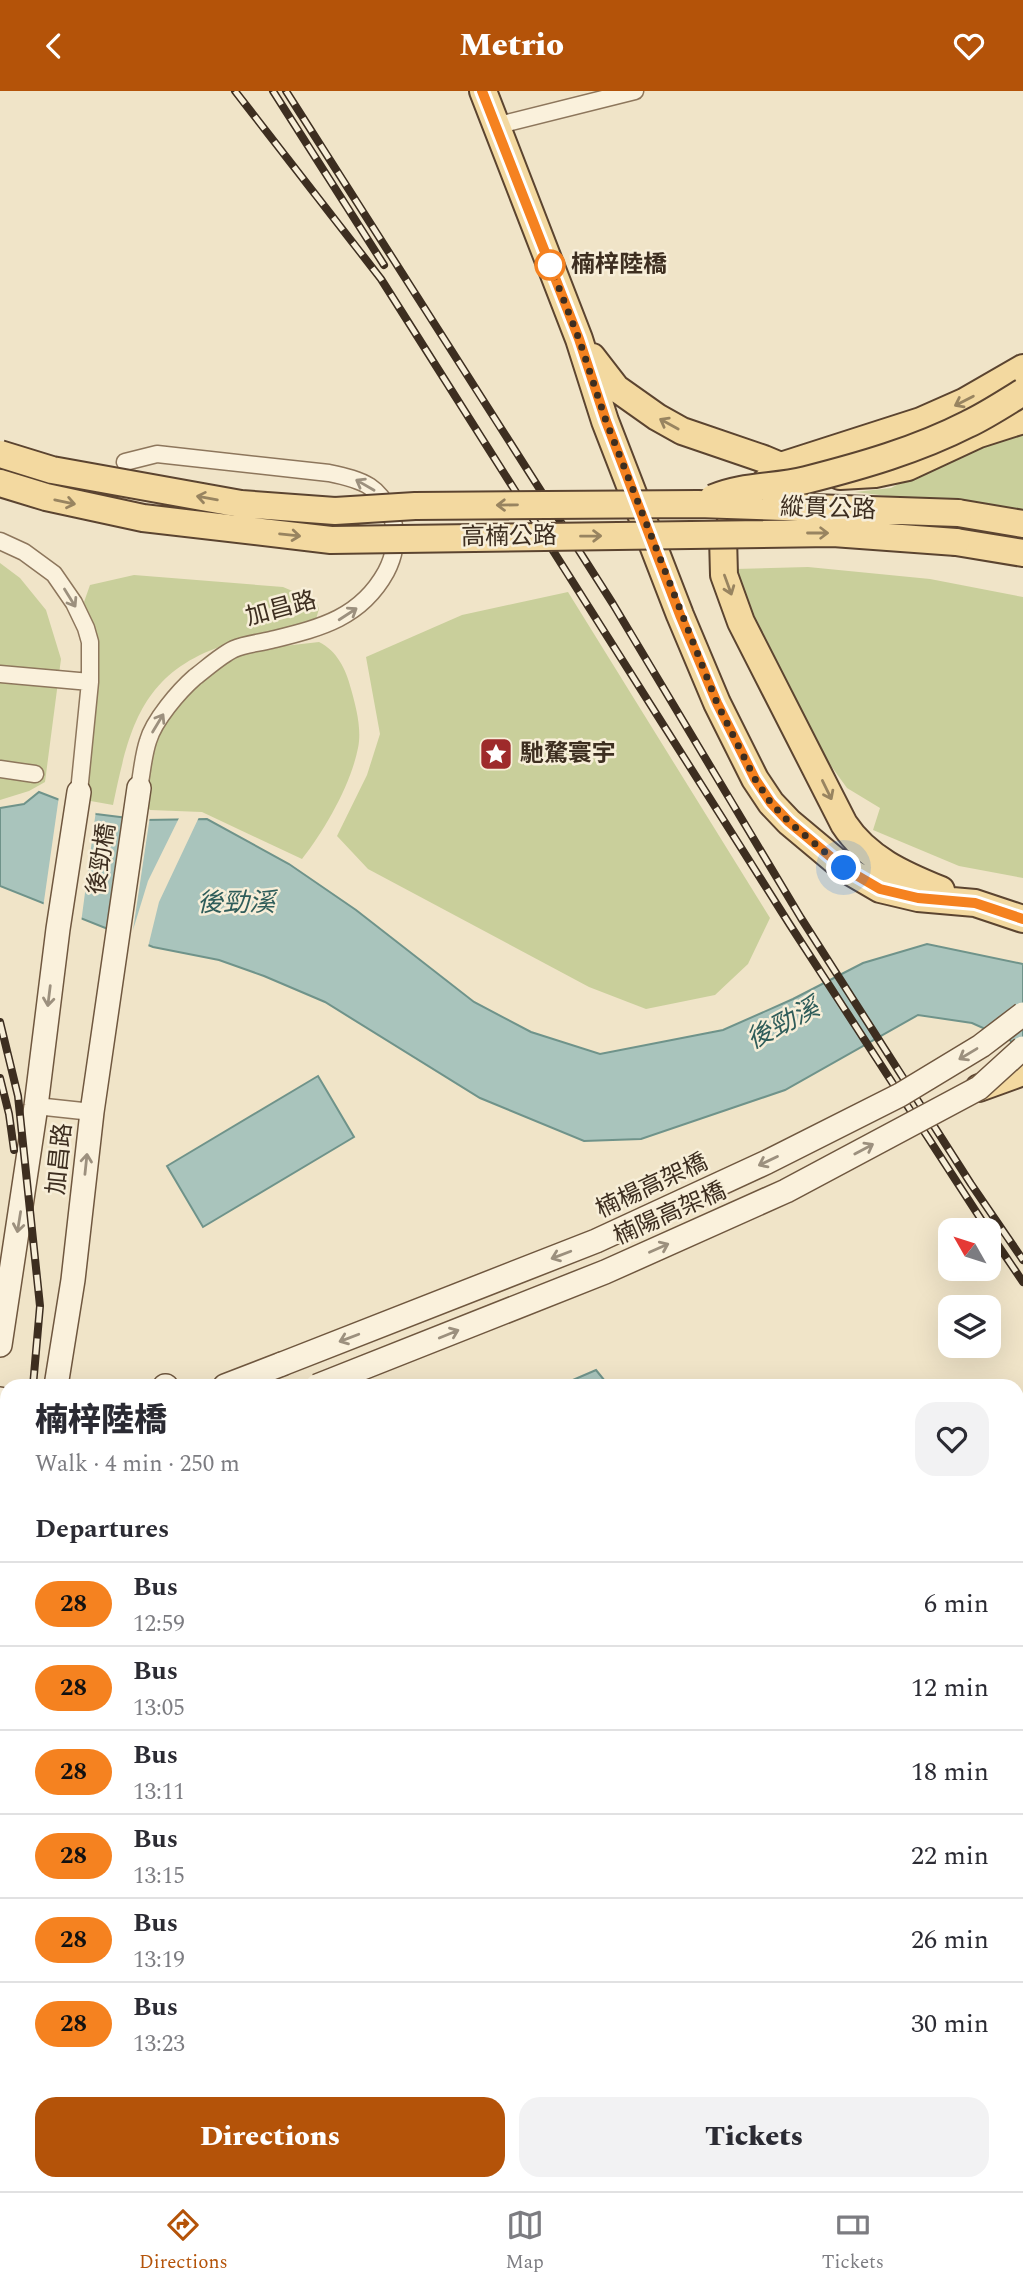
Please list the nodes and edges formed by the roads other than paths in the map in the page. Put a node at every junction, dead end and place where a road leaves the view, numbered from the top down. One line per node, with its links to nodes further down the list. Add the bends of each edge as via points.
1 (482, 91): 3 (main road)
2 (635, 91): 3 (street)
3 (495, 127): 4 (main road)
4 (579, 339): 10 (main road, one-way to 4, via 682,431 657,417 616,388); 22 (main road, via 691,640 717,703 766,795 827,854 880,889)
5 (1023, 368): 10 (main road, one-way to 10, via 938,414)
6 (1023, 392): 12 (main road, bridge, via 968,424 881,459 803,481 734,489)
7 (1023, 420): 10 (main road, via 891,472 813,477)
8 (0, 454): 12 (main road, 高楠公路, one-way to 8, bridge, via 321,510 241,504 52,470)
9 (125, 462): 20 (street, 加昌路, one-way to 9, via 148,739 168,706 193,679 234,648 336,622 359,607 389,567 396,540 383,499 355,479 156,454)
10 (781, 466): 22 (main road, one-way to 22, via 739,510 723,537 723,575 741,622 850,833 894,870)
11 (0, 483): 15 (main road, 高楠公路, one-way to 15, bridge, via 46,498 143,518 331,540 833,533 956,542)
12 (698, 504): 13 (main road, 縱貫公路, bridge, via 958,513)
13 (1023, 524)
14 (0, 541): 17 (street, one-way to 17, via 45,566 74,603 90,642)
15 (1023, 554)
16 (0, 674): 17 (street)
17 (90, 682): 21 (street)
18 (0, 769): 19 (street)
19 (35, 774)
20 (139, 788): 25 (street, 後勁橋)
21 (79, 792): 24 (street, 後勁橋)
22 (975, 903): 23 (main road)
23 (1023, 919)
24 (58, 929): 30 (street, 加昌路, one-way to 30)
25 (117, 937): 31 (street, 加昌路)
26 (1023, 1014): 34 (street, 楠楊高架橋, one-way to 34, bridge, via 981,1046 900,1095 755,1167 596,1241)
27 (1023, 1048): 29 (street, 楠陽高架橋, bridge)
28 (1023, 1072): 29 (main road)
29 (979, 1088): 35 (street, 楠陽高架橋, one-way to 29, bridge, via 605,1272 786,1191)
30 (37, 1106): 31 (street); 32 (street, 加昌路, one-way to 32)
31 (92, 1112): 33 (street, 加昌路, one-way to 31)
32 (0, 1345)
33 (57, 1379)
34 (243, 1379)
35 (335, 1379)

